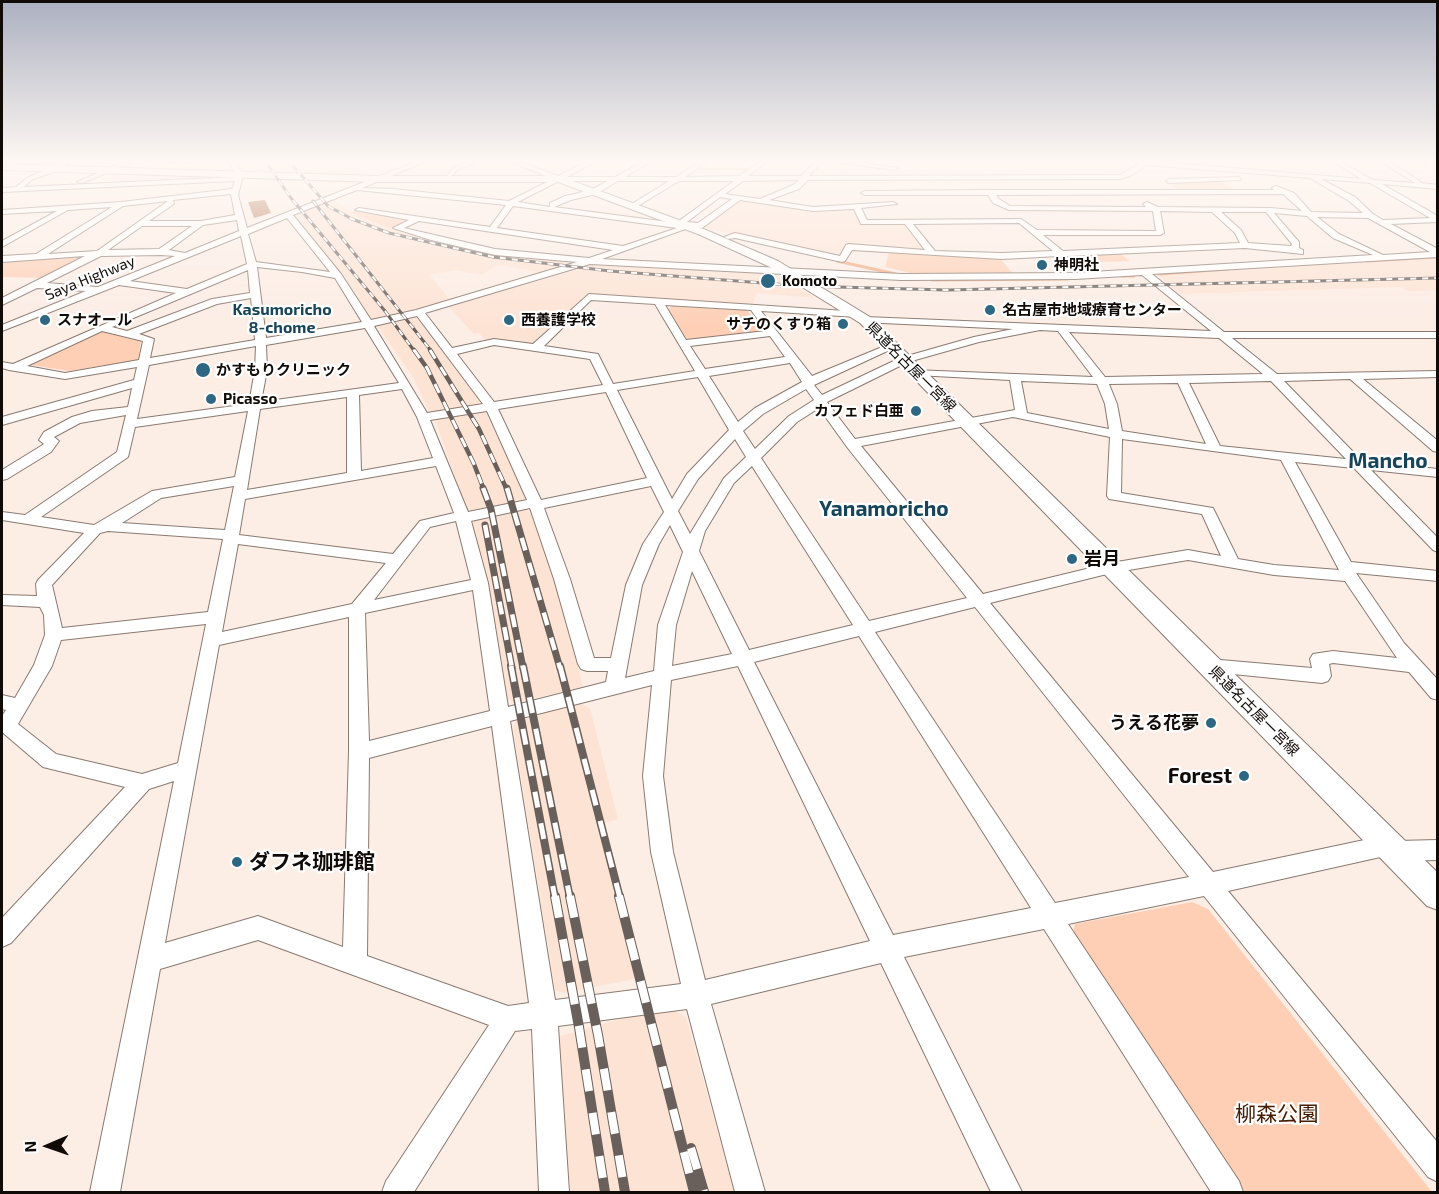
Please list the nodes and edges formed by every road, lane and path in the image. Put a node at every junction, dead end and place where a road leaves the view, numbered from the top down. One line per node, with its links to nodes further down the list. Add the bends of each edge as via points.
1 (50, 217): 38 (street)
2 (101, 217): 51 (street)
3 (150, 217): 28 (street)
4 (242, 217): 29 (street)
5 (276, 217): 29 (street, Saya Highway)
6 (290, 217): 66 (street)
7 (402, 217): 20 (street)
8 (502, 217): 31 (street)
9 (625, 217): 30 (street)
10 (629, 217): 30 (street)
11 (660, 217): 30 (main road, 県道名古屋一宮線)
12 (690, 217): 30 (street)
13 (712, 217): 30 (street, via 699,226)
14 (861, 217): 21 (street, via 864,222)
15 (1158, 217): 25 (street)
16 (1221, 217): 39 (street)
17 (1274, 217): 43 (street, via 1296,244)
18 (1312, 217): 52 (street, via 1336,236)
19 (1371, 217): 26 (street)
20 (417, 219): 31 (street); 40 (street, via 397,228)
21 (906, 220): 33 (street, via 1021,221); 46 (street)
22 (1437, 220): 26 (street)
23 (1128, 221): 34 (street)
24 (1148, 222): 25 (street)
25 (1159, 222): 35 (street)
26 (1381, 222): 48 (street)
27 (201, 223): 28 (street); 29 (street); 44 (street)
28 (140, 224): 45 (street)
29 (243, 224): 49 (street, Saya Highway); 59 (street)
30 (680, 224): 32 (main road, 県道名古屋一宮線); 42 (street)
31 (491, 232): 42 (street)
32 (702, 232): 36 (street); 63 (main road, 県道名古屋一宮線)
33 (1035, 232): 34 (street); 47 (street)
34 (1135, 232): 35 (street)
35 (1160, 233): 41 (street)
36 (728, 237): 53 (street, via 735,235 842,259 849,247); 58 (street)
37 (475, 241): 40 (street)
38 (2, 244)
39 (1245, 245): 41 (street); 43 (street)
40 (465, 246): 56 (street)
41 (1174, 247): 47 (street); 61 (street)
42 (624, 249): 56 (street)
43 (1294, 249): 57 (street)
44 (161, 252): 45 (street); 49 (street)
45 (99, 253): 51 (street); 71 (street)
46 (932, 253): 50 (street); 53 (street)
47 (1060, 253): 50 (street); 55 (street)
48 (1437, 254): 52 (street)
49 (185, 256): 70 (street, Saya Highway)
50 (1002, 256): 69 (street)
51 (36, 257): 54 (street)
52 (1382, 257): 57 (street)
53 (884, 258): 68 (street)
54 (2, 259)
55 (1069, 260)
56 (590, 261): 63 (street); 79 (street)
57 (1319, 261): 61 (street)
58 (836, 262): 64 (street); 67 (street)
59 (251, 264): 66 (street); 73 (street); 74 (street)
60 (1078, 268): 65 (street)
61 (1210, 268): 62 (street)
62 (1144, 272): 65 (street); 88 (street)
63 (789, 273): 64 (street); 80 (main road, 県道名古屋一宮線)
64 (855, 275): 67 (street)
65 (1087, 275): 69 (street)
66 (338, 276): 81 (street)
67 (901, 277): 68 (street)
68 (918, 277): 69 (street)
69 (1020, 277)
70 (117, 282): 72 (street, Saya Highway); 73 (street)
71 (36, 285): 72 (street); 75 (street)
72 (100, 289): 83 (street, Saya Highway)
73 (190, 292): 82 (street)
74 (254, 295): 86 (street, via 215,301); 90 (street)
75 (7, 297): 76 (street)
76 (2, 302)
77 (659, 303): 78 (street); 91 (street); 92 (street, via 589,297)
78 (754, 308): 80 (street); 87 (street)
79 (419, 312): 81 (street); 93 (street)
80 (861, 317): 84 (street); 95 (main road, 県道名古屋一宮線)
81 (368, 324): 90 (street); 109 (street)
82 (101, 327): 86 (street); 98 (street)
83 (2, 328)
84 (1037, 328): 85 (street); 95 (street, via 978,339)
85 (1062, 330): 88 (street); 107 (street)
86 (131, 333): 96 (street, via 149,339)
87 (773, 333): 91 (street); 94 (street)
88 (1222, 335): 89 (street); 104 (street)
89 (1437, 335)
90 (261, 342): 96 (street); 114 (street)
91 (684, 343): 100 (street)
92 (535, 348): 93 (street, via 494,342); 110 (street, via 594,356)
93 (450, 352): 113 (street)
94 (793, 359): 100 (street); 108 (street)
95 (903, 360): 102 (street); 108 (street); 112 (street); 119 (main road, 県道名古屋一宮線)
96 (144, 362): 98 (street, via 65,376); 106 (street)
97 (2, 365): 98 (street)
98 (14, 367): 99 (street)
99 (2, 373)
100 (703, 373): 110 (street); 121 (street)
101 (1437, 374): 103 (street)
102 (1015, 376): 107 (street); 116 (street, via 1022,412)
103 (1353, 376): 104 (street); 124 (street)
104 (1275, 378): 105 (street); 129 (street)
105 (1182, 380): 107 (street); 125 (street)
106 (140, 381): 115 (street); 118 (street)
107 (1102, 381): 122 (street)
108 (808, 383): 112 (street); 121 (street, via 759,411)
109 (406, 385): 111 (street); 117 (street)
110 (609, 388): 113 (street); 133 (street)
111 (353, 394): 114 (street); 132 (street)
112 (820, 402): 123 (street); 126 (street, via 794,419)
113 (491, 406): 117 (street); 135 (street)
114 (254, 407): 120 (street); 134 (street)
115 (134, 410): 120 (street); 131 (street, via 76,420 49,435 45,440 53,441 46,449)
116 (1014, 414): 119 (street); 122 (street)
117 (423, 417): 128 (street)
118 (2, 421)
119 (966, 422): 123 (street); 146 (main road, 県道名古屋一宮線)
120 (130, 424): 139 (street, via 123,454)
121 (736, 430): 126 (street); 136 (street, via 692,477)
122 (1116, 434): 125 (street); 145 (street, via 1114,496 1208,511)
123 (852, 444): 151 (street)
124 (1437, 448)
125 (1215, 449): 127 (street)
126 (754, 456): 143 (street, via 729,481 698,531); 155 (street)
127 (1286, 457): 129 (street); 147 (street)
128 (440, 461): 132 (street); 138 (street)
129 (1361, 466): 130 (street); 142 (street)
130 (1437, 473)
131 (2, 476)
132 (354, 476): 134 (street)
133 (655, 482): 135 (street); 136 (street)
134 (241, 488): 140 (street, via 157,495); 141 (street)
135 (535, 504): 138 (street); 159 (street, via 587,664)
136 (670, 512): 143 (street); 159 (street, via 634,585)
137 (2, 516): 139 (street)
138 (462, 517): 144 (street, via 425,524); 149 (street)
139 (28, 520): 140 (street)
140 (101, 528): 141 (street); 152 (street, via 44,584)
141 (231, 537): 144 (street); 154 (street)
142 (1437, 547)
143 (691, 552): 158 (street); 162 (street, via 667,626)
144 (397, 559): 153 (street)
145 (1232, 563): 146 (street, via 1188,555); 147 (street, via 1274,570)
146 (1112, 568): 151 (street); 160 (main road, 県道名古屋一宮線)
147 (1348, 572): 148 (street); 161 (street)
148 (1437, 576)
149 (480, 583): 153 (street); 166 (street)
150 (2, 600): 152 (street)
151 (980, 601): 155 (street); 172 (street)
152 (46, 602): 156 (street)
153 (357, 610): 157 (street); 167 (street)
154 (216, 617): 156 (street); 157 (street)
155 (866, 629): 158 (street); 174 (street)
156 (54, 635): 165 (street, via 43,666)
157 (212, 640): 168 (street)
158 (743, 658): 162 (street); 176 (street)
159 (616, 665): 163 (street)
160 (1209, 666): 161 (street, via 1322,676 1319,659 1326,658); 170 (main road, 県道名古屋一宮線)
161 (1413, 666): 164 (street)
162 (663, 675): 163 (street); 179 (street, via 653,776 662,852)
163 (614, 688): 166 (street)
164 (1437, 693)
165 (11, 704): 169 (street, via 6,725 50,761)
166 (500, 716): 167 (street); 180 (street)
167 (359, 752): 178 (street)
168 (186, 769): 169 (street); 177 (street)
169 (142, 783): 175 (street)
170 (1391, 848): 171 (street); 172 (street); 173 (main road, 県道名古屋一宮線)
171 (1437, 850)
172 (1209, 884): 174 (street); 182 (street)
173 (1437, 895)
174 (1049, 916): 176 (street); 188 (street)
175 (2, 935)
176 (886, 949): 179 (street); 187 (street)
177 (150, 960): 178 (street, via 258,928); 183 (street)
178 (355, 962): 181 (street)
179 (696, 995): 180 (street); 186 (street)
180 (544, 1014): 181 (street); 185 (street)
181 (508, 1019): 184 (street)
182 (1437, 1167)
183 (105, 1192)
184 (397, 1192)
185 (554, 1192)
186 (750, 1192)
187 (1007, 1192)
188 (1228, 1192)

